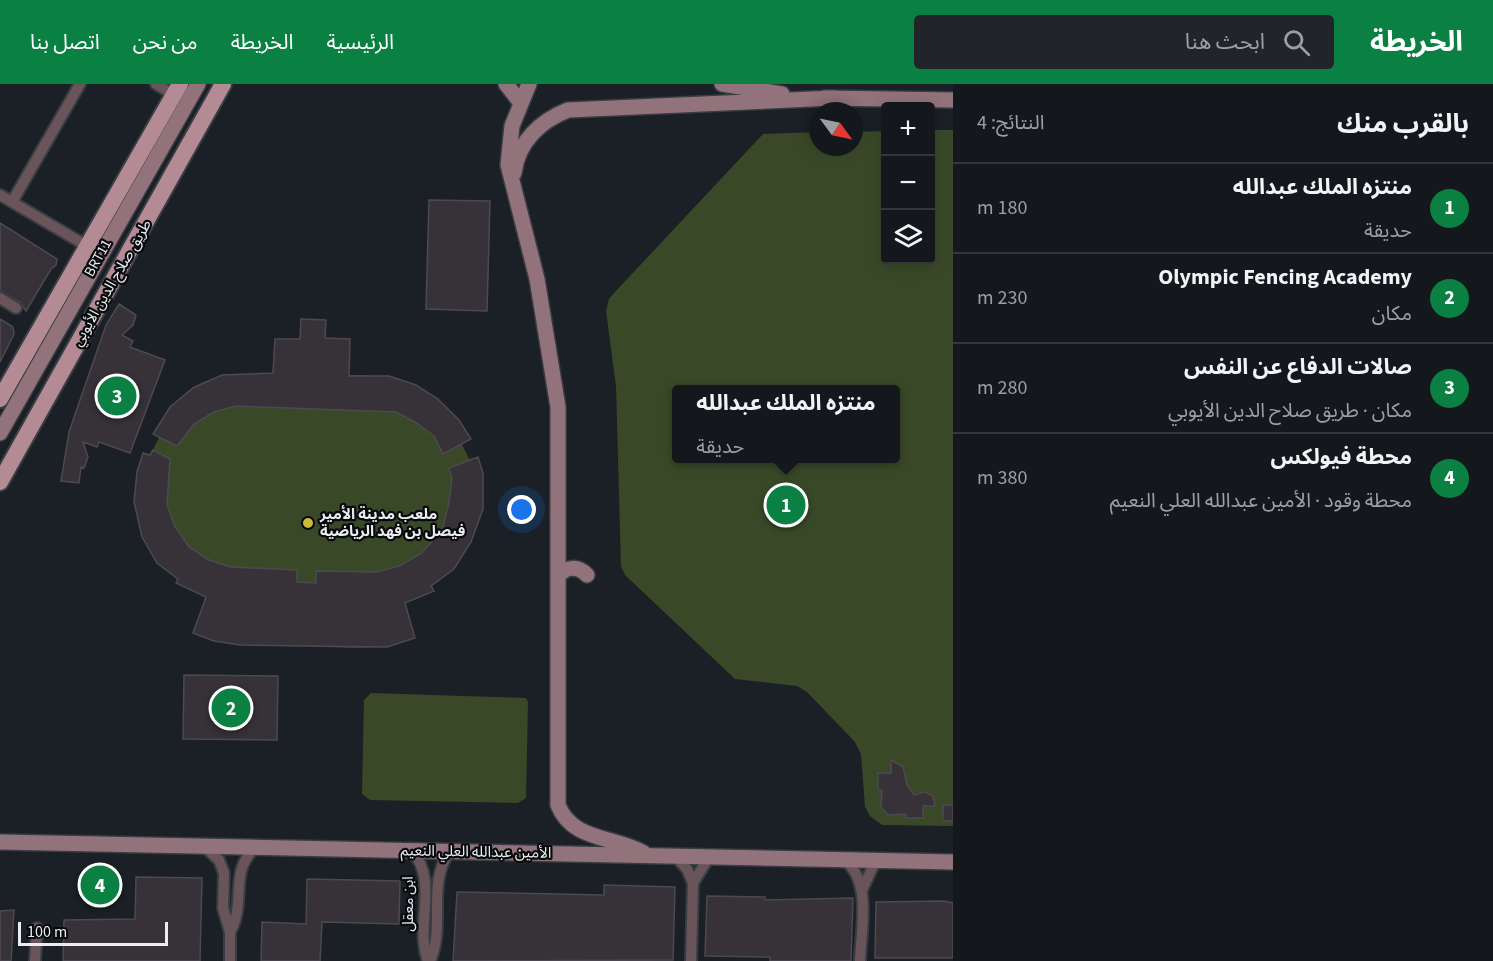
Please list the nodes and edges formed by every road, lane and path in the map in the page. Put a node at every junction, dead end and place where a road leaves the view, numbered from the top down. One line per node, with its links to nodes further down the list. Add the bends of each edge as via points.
1 (80, 84): 14 (street)
2 (156, 84): 8 (street)
3 (198, 84): 19 (main road, BRT11)
4 (223, 84): 20 (main road, طريق صلاح الدين الأيوبي)
5 (506, 84): 11 (main road)
6 (529, 84): 11 (main road)
7 (722, 84): 9 (main road)
8 (177, 89): 15 (main road)
9 (834, 98): 10 (main road); 12 (main road, via 568,110 544,121 526,140 515,164)
10 (953, 100)
11 (520, 102): 12 (main road, via 508,152)
12 (513, 190): 22 (main road, via 537,279 558,407)
13 (0, 195): 14 (street)
14 (12, 202): 15 (street)
15 (87, 246): 18 (main road)
16 (0, 298): 17 (street)
17 (16, 308)
18 (1, 395)
19 (0, 433)
20 (0, 482)
21 (587, 575): 22 (main road, via 570,568)
22 (558, 576): 28 (main road, via 558,806 574,828)
23 (0, 842): 24 (main road, الأمين عبدالله العلي النعيم)
24 (202, 846): 25 (main road, الأمين عبدالله العلي النعيم); 34 (street, via 219,860)
25 (256, 847): 26 (main road, الأمين عبدالله العلي النعيم); 35 (street, via 241,865)
26 (411, 850): 27 (main road, الأمين عبدالله العلي النعيم); 36 (street, ابن معقل, via 421,862)
27 (450, 852): 28 (main road, الأمين عبدالله العلي النعيم); 37 (street, ابن معقل)
28 (649, 856): 29 (main road, الأمين عبدالله العلي النعيم)
29 (676, 856): 30 (main road, الأمين عبدالله العلي النعيم); 38 (street)
30 (709, 857): 31 (main road, الأمين عبدالله العلي النعيم); 38 (street)
31 (845, 860): 32 (main road, الأمين عبدالله العلي النعيم); 39 (street, via 859,876)
32 (876, 860): 33 (main road, الأمين عبدالله العلي النعيم); 39 (street)
33 (953, 862)
34 (224, 880): 35 (street); 43 (street, via 224,914)
35 (238, 880): 43 (street, via 237,914)
36 (425, 880): 37 (street, via 430,886); 40 (street, ابن معقل)
37 (438, 881): 41 (street, ابن معقل)
38 (693, 883): 47 (street)
39 (862, 890): 48 (street)
40 (424, 898): 41 (street, via 432,892); 46 (street, ابن معقل, via 423,940)
41 (437, 899): 46 (street, ابن معقل, via 435,947)
42 (37, 928): 44 (street)
43 (230, 932): 45 (street)
44 (35, 961)
45 (230, 961)
46 (429, 961)
47 (691, 961)
48 (860, 961)

